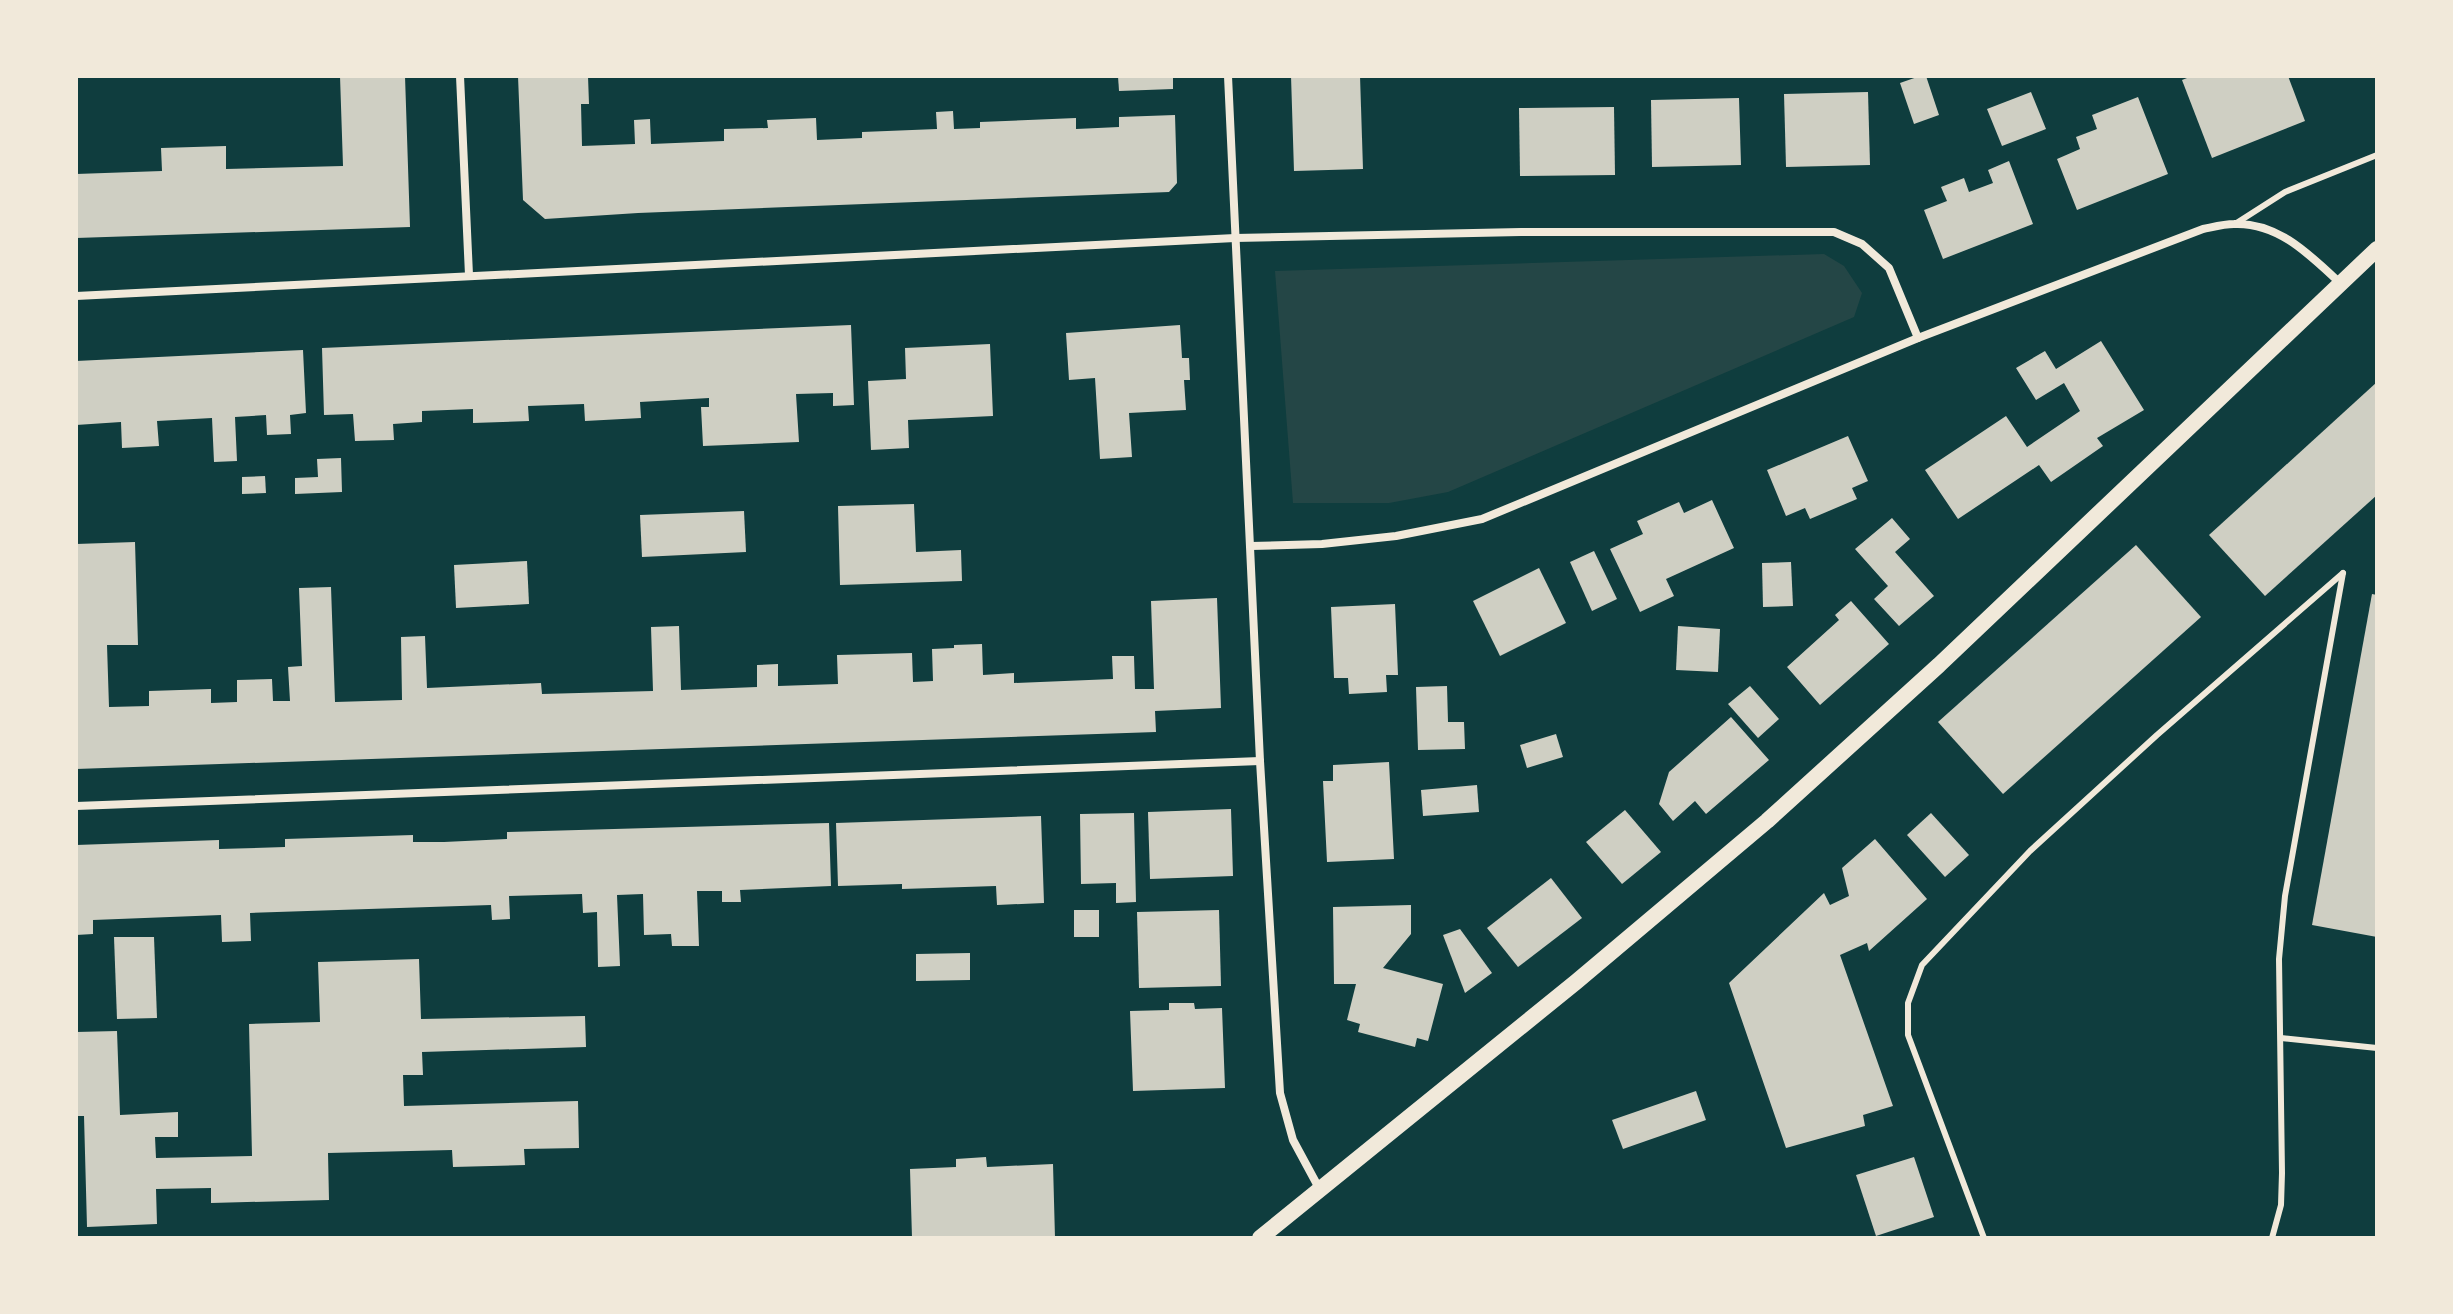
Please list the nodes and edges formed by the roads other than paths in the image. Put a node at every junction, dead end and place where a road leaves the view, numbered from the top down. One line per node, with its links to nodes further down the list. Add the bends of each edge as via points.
1 (460, 76): 7 (street)
2 (1228, 76): 5 (street)
3 (2377, 155): 4 (lane, via 2285,192)
4 (2235, 224): 8 (street, via 2266,229 2300,246); 10 (street, via 2203,229)
5 (1235, 238): 7 (street); 10 (street, via 1834,232 1862,244 1889,268); 11 (street)
6 (2377, 249): 8 (main road)
7 (469, 275): 9 (street)
8 (2341, 284): 16 (main road, via 1767,821)
9 (76, 296)
10 (1918, 338): 11 (street, via 1482,519 1396,536)
11 (1251, 546): 12 (street)
12 (1260, 761): 13 (street); 16 (street, via 1280,1093 1293,1140)
13 (76, 806)
14 (2281, 1038): 15 (lane); 18 (lane, via 2279,959 2285,896 2343,573 2030,851 1922,965 1908,1003 1908,1035); 19 (lane, via 2282,1184)
15 (2377, 1048)
16 (1321, 1191): 17 (main road)
17 (1260, 1238)
18 (1984, 1238)
19 (2272, 1238)

